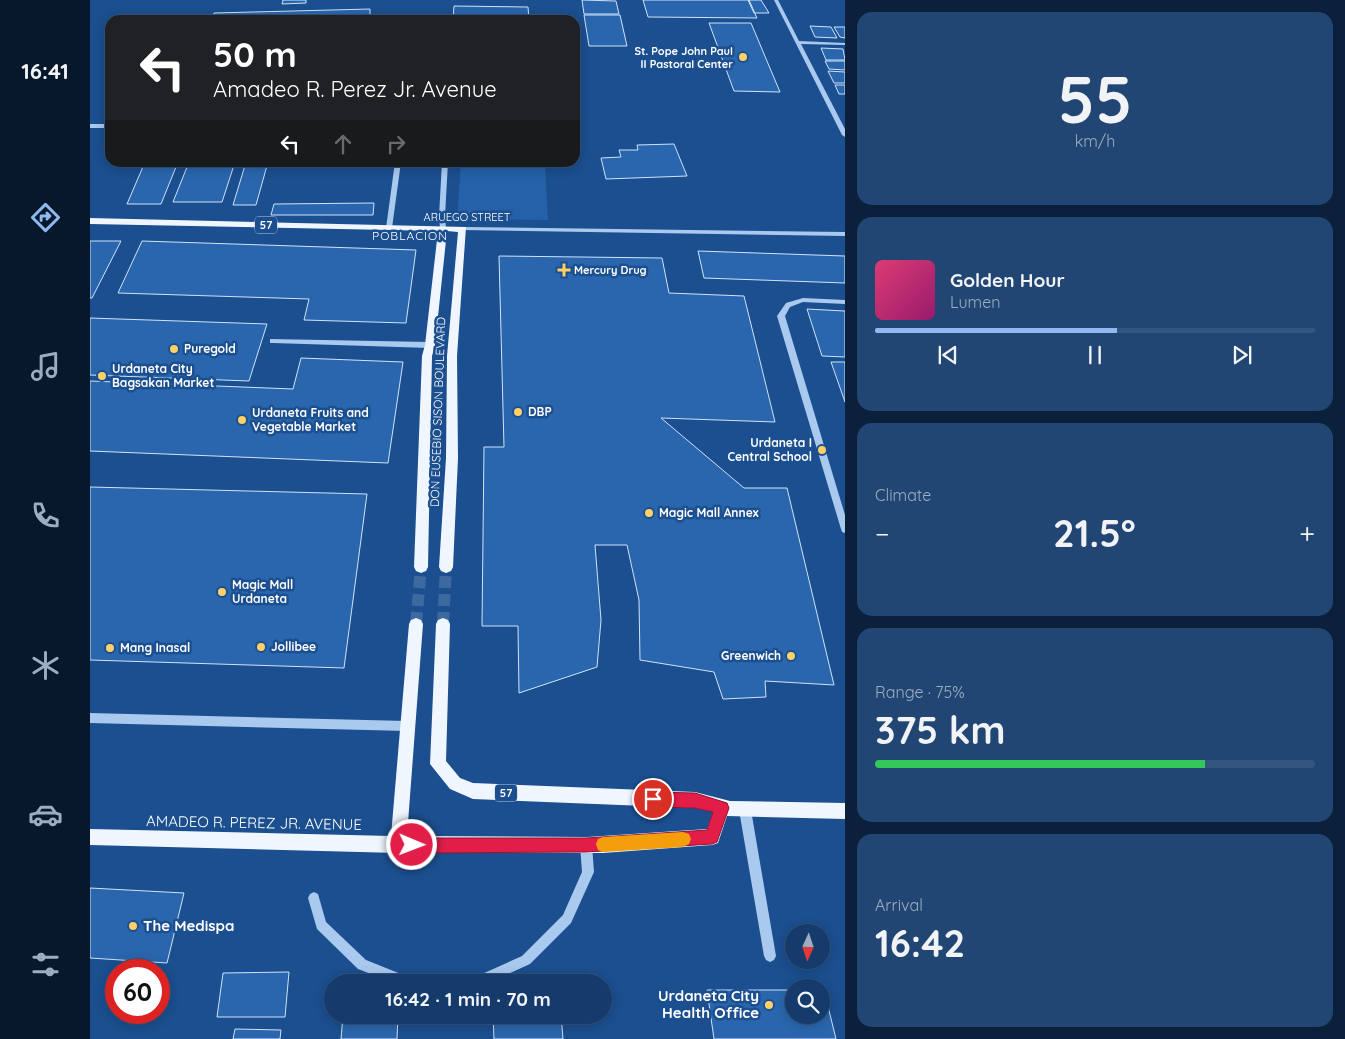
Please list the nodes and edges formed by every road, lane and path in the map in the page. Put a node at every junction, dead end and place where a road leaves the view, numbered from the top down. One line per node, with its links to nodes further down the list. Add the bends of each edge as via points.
1 (776, 0): 2 (street)
2 (798, 42): 3 (street); 6 (street)
3 (845, 44)
4 (90, 126): 5 (street)
5 (105, 126)
6 (845, 135)
7 (397, 167): 10 (street)
8 (445, 167): 11 (street)
9 (90, 222): 10 (main road, ARUEGO STREET / 57)
10 (389, 228): 11 (main road, ARUEGO STREET / 57)
11 (443, 229): 12 (main road, ARUEGO STREET / 57); 16 (main road, DON EUSEBIO SISON BOULEVARD)
12 (463, 229): 13 (street, ARUEGO STREET); 19 (main road, DON EUSEBIO SISON BOULEVARD, via 452,356 452,458)
13 (845, 234)
14 (845, 302): 17 (street, via 802,300 788,305 781,316)
15 (272, 341): 16 (street)
16 (430, 346): 18 (main road, DON EUSEBIO SISON BOULEVARD, via 427,356)
17 (845, 529)
18 (421, 567)
19 (446, 567)
20 (416, 624): 23 (main road)
21 (443, 624): 24 (main road, 57, via 438,764 455,784 473,791 695,800)
22 (90, 718): 23 (lane)
23 (407, 726): 28 (main road)
24 (722, 808): 25 (main road, 57); 29 (main road, AMADEO R. PEREZ JR. AVENUE, via 712,837)
25 (745, 810): 26 (main road, 57); 31 (lane)
26 (845, 811)
27 (90, 837): 28 (main road, AMADEO R. PEREZ JR. AVENUE)
28 (398, 845): 29 (main road, AMADEO R. PEREZ JR. AVENUE)
29 (586, 845): 33 (lane, via 588,872 567,919 526,960)
30 (314, 898): 32 (street, via 321,925 362,965)
31 (770, 956)
32 (386, 974)
33 (495, 974)

